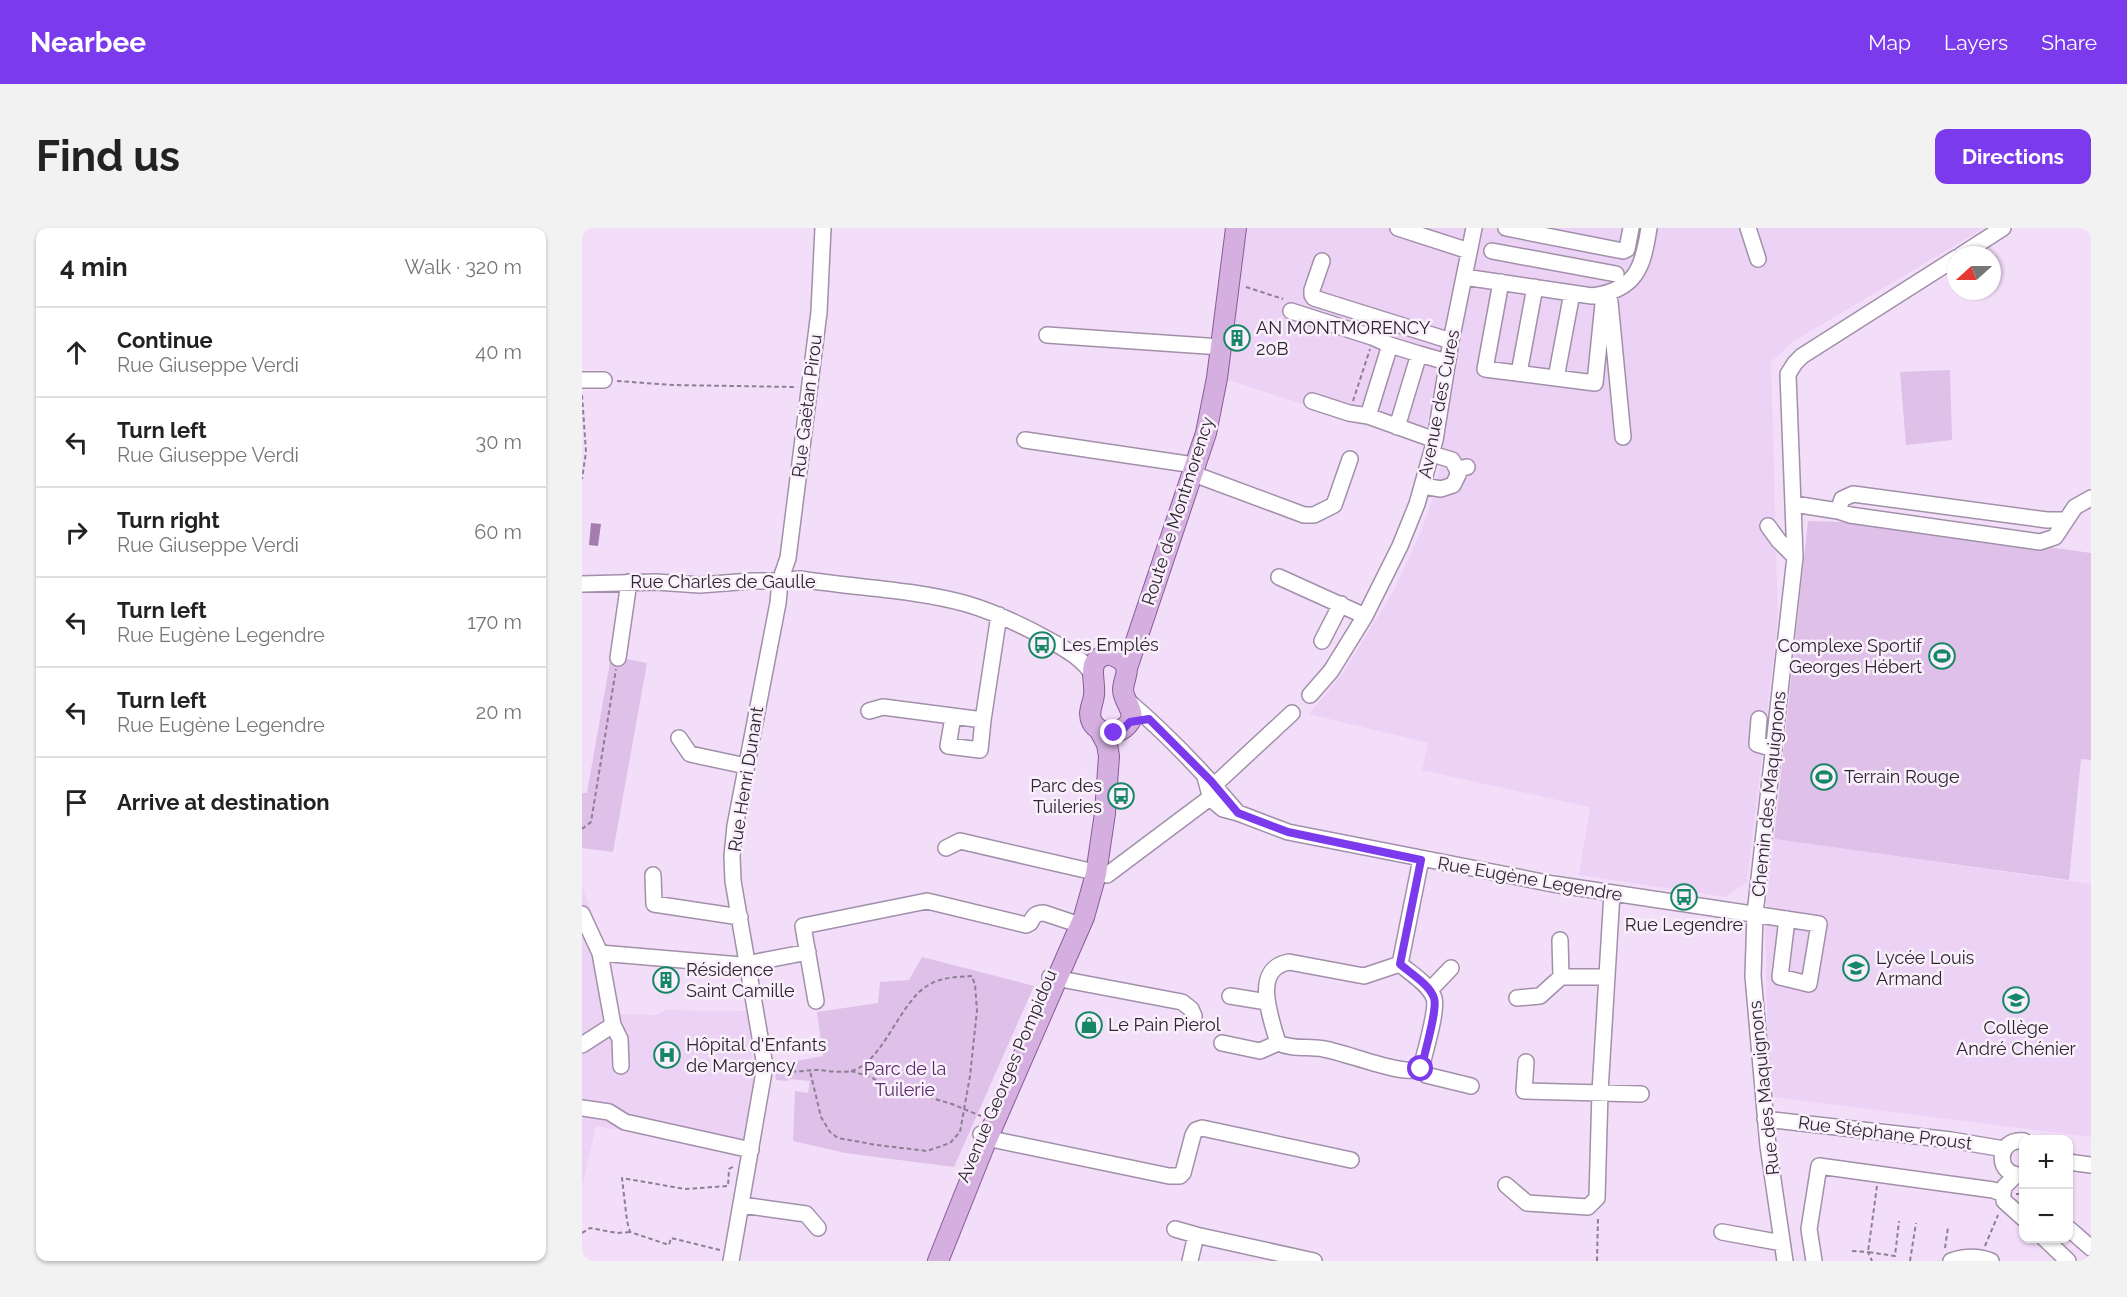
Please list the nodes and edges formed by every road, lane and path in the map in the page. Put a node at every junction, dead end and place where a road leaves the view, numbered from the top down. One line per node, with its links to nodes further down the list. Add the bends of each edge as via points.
1 (823, 228): 36 (street, Rue Gaëtan Pirou, via 819,312)
2 (1236, 228): 28 (main road, Route de Montmorency)
3 (1398, 228): 12 (street)
4 (1473, 228): 12 (street, Avenue des Cures)
5 (1506, 228): 10 (street)
6 (1630, 228): 10 (street, via 1627,249 1623,251)
7 (1649, 228): 23 (street, via 1636,275)
8 (1748, 228): 14 (street)
9 (2003, 228): 11 (street)
10 (1557, 238): 16 (street)
11 (1975, 246)
12 (1469, 251): 19 (street, Avenue des Cures)
13 (1492, 251): 16 (street)
14 (1758, 259)
15 (1322, 261): 26 (street, via 1312,291 1314,298)
16 (1552, 263): 18 (street)
17 (1947, 264): 51 (street, Chemin des Maquignons, via 1795,363 1788,374)
18 (1616, 274)
19 (1464, 277): 20 (street); 26 (street, Avenue des Cures)
20 (1501, 282): 21 (street); 32 (street, via 1485,369)
21 (1535, 287): 22 (street); 32 (street)
22 (1572, 293): 23 (street); 33 (street)
23 (1607, 294): 33 (street, via 1595,383); 42 (street)
24 (1291, 316): 27 (street)
25 (1047, 335): 28 (street)
26 (1451, 341): 31 (street, Avenue des Cures)
27 (1372, 342): 29 (street); 39 (path)
28 (1221, 347): 47 (main road, Route de Montmorency, via 1210,415)
29 (1388, 349): 30 (street); 40 (street)
30 (1419, 354): 31 (street); 41 (street)
31 (1447, 362): 44 (street, Avenue des Cures)
32 (1519, 373): 33 (street)
33 (1556, 378)
34 (582, 380): 35 (street)
35 (604, 380): 36 (path)
36 (809, 388): 58 (street, Rue Gaëtan Pirou, via 788,558)
37 (582, 395): 45 (path)
38 (1312, 401): 39 (street)
39 (1349, 413): 40 (street)
40 (1368, 417): 41 (street)
41 (1397, 427): 44 (street)
42 (1623, 437)
43 (1025, 440): 47 (street)
44 (1434, 447): 49 (street, Avenue des Cures); 49 (street, via 1462,468 1453,485 1441,489)
45 (584, 456): 48 (path)
46 (1350, 459): 47 (street, via 1334,505 1314,515 1304,515)
47 (1193, 469): 62 (main road, Route de Montmorency)
48 (582, 479)
49 (1423, 486): 63 (street, Avenue des Cures, via 1400,546)
50 (2091, 498): 53 (street, via 2075,507)
51 (1794, 504): 52 (street); 55 (street, Chemin des Maquignons)
52 (1839, 508): 53 (street, via 1842,499 1853,494); 53 (street, via 1850,515 2040,542 2055,537)
53 (2065, 520)
54 (1768, 526): 55 (street)
55 (1795, 556): 80 (street, Chemin des Maquignons)
56 (1278, 577): 60 (street)
57 (629, 582): 58 (street, Rue Charles de Gaulle); 59 (street, Rue Charles de Gaulle); 67 (street)
58 (780, 582): 61 (street, Rue Charles de Gaulle, via 800,579 937,597); 81 (street, Rue Henri Dunant)
59 (582, 584)
60 (1341, 604): 63 (street); 64 (street)
61 (999, 615): 65 (street, Rue Charles de Gaulle); 76 (street)
62 (1143, 616): 66 (main road, Route de Montmorency, via 1127,638); 68 (main road, Route de Montmorency)
63 (1365, 616): 70 (street, Avenue des Cures, via 1331,671)
64 (1322, 641)
65 (1067, 651): 66 (street); 69 (street)
66 (1105, 656): 68 (main road, via 1122,660); 69 (main road, via 1095,664)
67 (618, 658): 84 (path, via 591,822)
68 (1127, 668): 71 (main road, Route de Montmorency, via 1123,689)
69 (1093, 676): 78 (main road, Avenue Georges Pompidou, via 1095,693 1090,712 1092,722)
70 (1310, 695)
71 (1126, 699): 77 (main road, Avenue Georges Pompidou)
72 (869, 711): 74 (street, via 883,707)
73 (1292, 713): 82 (street)
74 (953, 717): 76 (street); 76 (street, via 948,746 980,750)
75 (1759, 719): 80 (street, via 1757,744)
76 (983, 720)
77 (1134, 724): 78 (main road, via 1114,733); 82 (street, Rue Eugène Legendre); 83 (main road, Avenue Georges Pompidou)
78 (1100, 730): 83 (main road, Avenue Georges Pompidou, via 1109,756)
79 (678, 738): 81 (street, via 690,754)
80 (1774, 749): 91 (street, Chemin des Maquignons)
81 (747, 766): 92 (street, Rue Henri Dunant, via 732,856)
82 (1210, 788): 86 (street, Rue Eugène Legendre, via 1238,813 1288,832); 87 (street, via 1207,800 1107,875)
83 (1105, 813): 87 (main road, Avenue Georges Pompidou)
84 (582, 829)
85 (946, 848): 87 (street, via 960,841)
86 (1421, 860): 89 (street, Rue Eugène Legendre); 99 (street)
87 (1096, 874): 94 (main road, Avenue Georges Pompidou)
88 (653, 875): 92 (street, via 654,904)
89 (1612, 893): 91 (street, Rue Eugène Legendre); 102 (street)
90 (582, 914): 97 (street)
91 (1755, 914): 93 (street, Rue Eugène Legendre); 125 (street, Rue des Maquignons, via 1753,976)
92 (740, 916): 98 (street, Rue Henri Dunant)
93 (1787, 919)
94 (1077, 924): 96 (street, via 1038,913 1026,925 927,901 803,926); 103 (main road, Avenue Georges Pompidou)
95 (1560, 940): 101 (street)
96 (807, 952): 98 (street); 107 (street)
97 (600, 953): 98 (street); 110 (street)
98 (748, 964): 116 (street, Rue Henri Dunant)
99 (1400, 964): 104 (street); 108 (street, via 1364,976 1282,963 1268,978)
100 (1451, 968): 104 (street)
101 (1561, 976): 102 (street); 106 (street, via 1540,996)
102 (1607, 977): 121 (street)
103 (1053, 978): 109 (street, via 1182,1002); 126 (main road, Avenue Georges Pompidou)
104 (1430, 990): 117 (street, via 1434,1009)
105 (1230, 996): 108 (street)
106 (1517, 998)
107 (816, 1001)
108 (1267, 1002): 112 (street)
109 (1194, 1016)
110 (614, 1025): 113 (street); 115 (street, via 620,1039)
111 (1222, 1043): 112 (street, via 1260,1051)
112 (1278, 1043): 117 (street, via 1300,1049 1326,1049 1389,1067)
113 (582, 1046)
114 (1526, 1062): 121 (street, via 1524,1091)
115 (621, 1066)
116 (765, 1068): 118 (path); 129 (street, Rue Henri Dunant)
117 (1421, 1069): 120 (street, via 1426,1075)
118 (810, 1071): 119 (path); 124 (path, via 821,1117 838,1138 927,1151 950,1143 960,1132)
119 (851, 1071): 124 (path, via 885,1086); 124 (path, via 880,1047 927,985 972,976 977,1010)
120 (1471, 1086)
121 (1600, 1092): 122 (street); 140 (street, via 1597,1198)
122 (1641, 1094)
123 (582, 1108): 129 (street, via 609,1112 625,1122)
124 (963, 1108): 126 (path)
125 (1765, 1119): 128 (street, Rue Stéphane Proust); 153 (street, Rue des Maquignons)
126 (986, 1130): 130 (street, via 1169,1176 1183,1173 1193,1135 1202,1128); 162 (main road, Avenue Georges Pompidou); 163 (main road, Avenue Georges Pompidou)
127 (2019, 1141): 128 (street)
128 (2004, 1149): 135 (street, via 2003,1165)
129 (752, 1150): 141 (street, Rue Henri Dunant)
130 (1351, 1160)
131 (2073, 1163): 132 (street)
132 (2091, 1165)
133 (729, 1169): 148 (path, via 728,1186 684,1189 622,1178)
134 (1878, 1174): 139 (street, via 1993,1190); 157 (path); 168 (street, via 1819,1166 1809,1228)
135 (2019, 1175)
136 (2019, 1177): 139 (street, via 2004,1187)
137 (1506, 1185): 140 (street, via 1527,1203 1588,1207)
138 (2019, 1195): 139 (path)
139 (2004, 1198): 142 (street); 161 (path)
140 (1593, 1204): 166 (path, via 1598,1211)
141 (742, 1205): 146 (street, via 807,1214); 160 (street, Rue Henri Dunant)
142 (2019, 1214)
143 (1899, 1221): 157 (path, via 1895,1256)
144 (1916, 1223): 170 (path)
145 (1948, 1227): 159 (path)
146 (818, 1228)
147 (1175, 1229): 152 (street)
148 (630, 1232): 151 (path, via 590,1228); 160 (path, via 669,1245 671,1238)
149 (1722, 1232): 153 (street)
150 (2073, 1232): 155 (street)
151 (582, 1233)
152 (1196, 1234): 158 (street); 164 (street)
153 (1782, 1243): 167 (street, Rue des Maquignons)
154 (2048, 1243): 171 (street)
155 (2091, 1248)
156 (1852, 1251): 157 (path)
157 (1868, 1252): 169 (path)
158 (1264, 1255): 165 (street)
159 (1948, 1255): 161 (street)
160 (732, 1257)
161 (1986, 1259)
162 (930, 1261)
163 (938, 1261)
164 (1190, 1261)
165 (1314, 1261)
166 (1596, 1261)
167 (1785, 1261)
168 (1814, 1261)
169 (1872, 1261)
170 (1910, 1261)
171 (2068, 1261)

